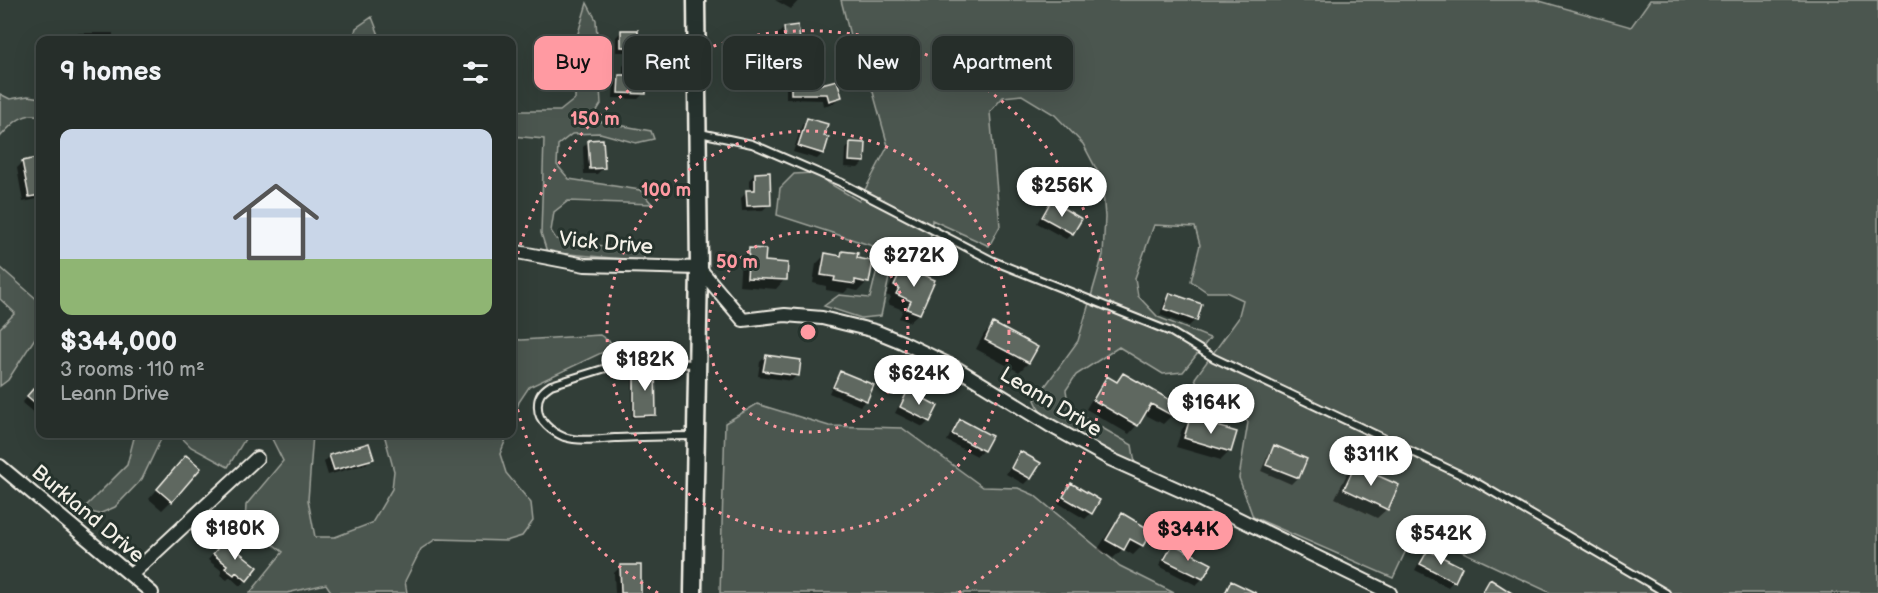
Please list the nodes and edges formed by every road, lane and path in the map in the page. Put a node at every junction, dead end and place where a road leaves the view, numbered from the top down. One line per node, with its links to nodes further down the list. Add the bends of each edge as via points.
1 (696, 0): 2 (main road)
2 (696, 132): 4 (main road); 13 (lane, via 752,144 840,182 993,261 1171,332 1214,358 1474,481)
3 (516, 252): 4 (street, Vick Drive, via 585,265)
4 (699, 268): 5 (main road); 12 (street, Leann Drive, via 743,320 785,315 822,318 876,331 958,369 1110,459)
5 (697, 364): 6 (main road); 6 (lane, via 619,364 551,385 538,399 540,420 564,437)
6 (696, 436): 11 (main road)
7 (257, 458): 9 (street)
8 (0, 466): 9 (street, Burkland Drive)
9 (131, 575): 10 (street, Burkland Drive)
10 (152, 593)
11 (693, 593)
12 (1390, 593)
13 (1666, 593)

